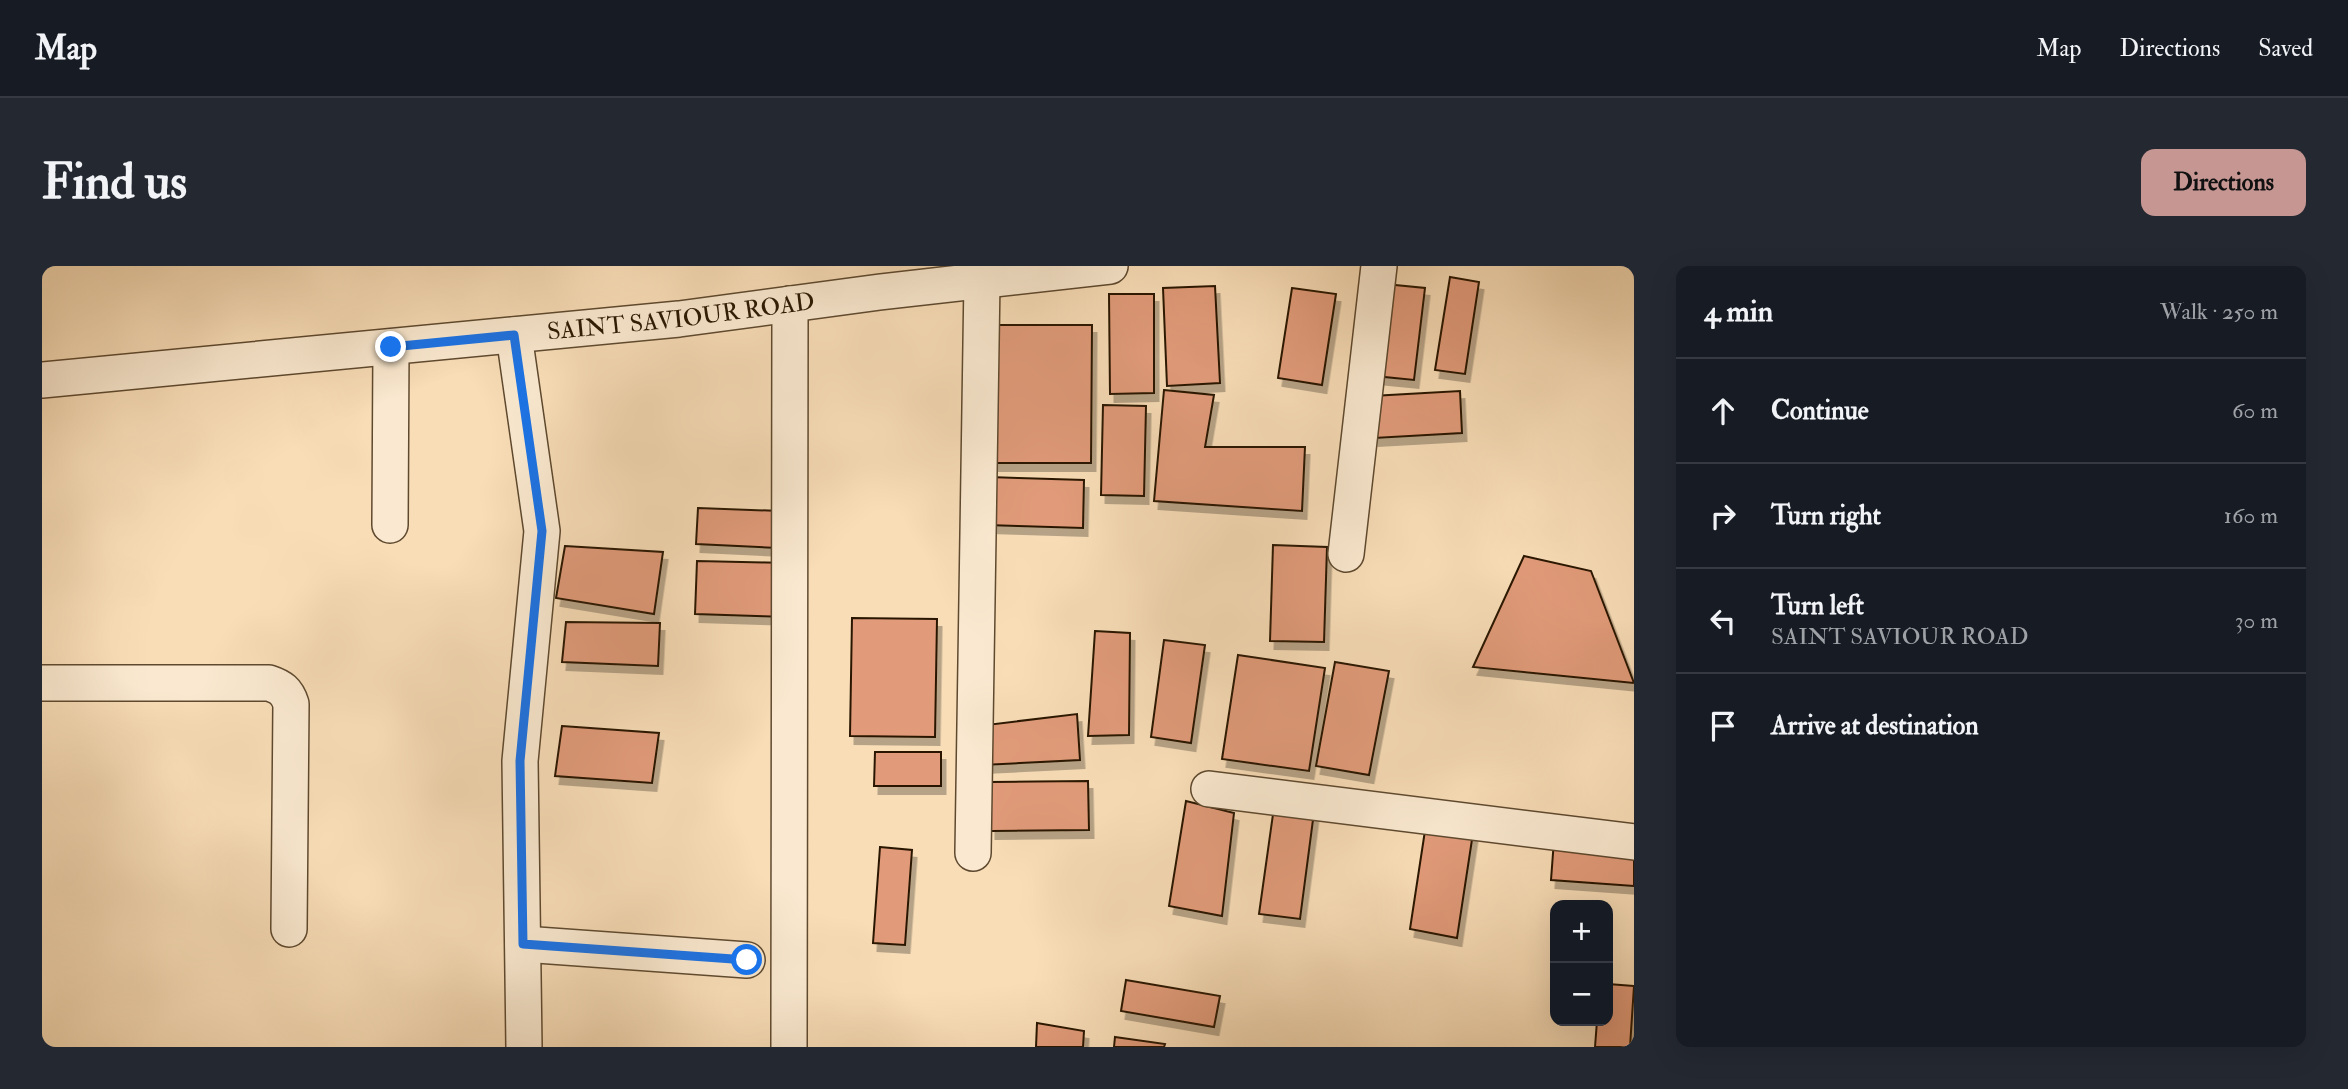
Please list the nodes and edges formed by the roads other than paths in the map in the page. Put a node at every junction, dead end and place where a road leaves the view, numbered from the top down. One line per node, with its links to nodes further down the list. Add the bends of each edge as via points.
1 (1110, 266): 4 (street, SAINT SAVIOUR ROAD)
2 (1379, 266): 10 (street)
3 (879, 279): 4 (street, SAINT SAVIOUR ROAD); 5 (street, SAINT SAVIOUR ROAD)
4 (982, 280): 14 (street)
5 (790, 304): 6 (street, SAINT SAVIOUR ROAD); 19 (street)
6 (514, 335): 7 (street, SAINT SAVIOUR ROAD); 16 (street, via 542,531 520,761)
7 (391, 347): 8 (street, SAINT SAVIOUR ROAD); 9 (street)
8 (42, 380)
9 (390, 525)
10 (1346, 554)
11 (42, 682): 15 (street, via 269,682 288,695)
12 (1209, 789): 13 (street)
13 (1634, 842)
14 (973, 853)
15 (289, 929)
16 (523, 944): 17 (street); 18 (street)
17 (747, 960)
18 (524, 1047)
19 (789, 1047)

